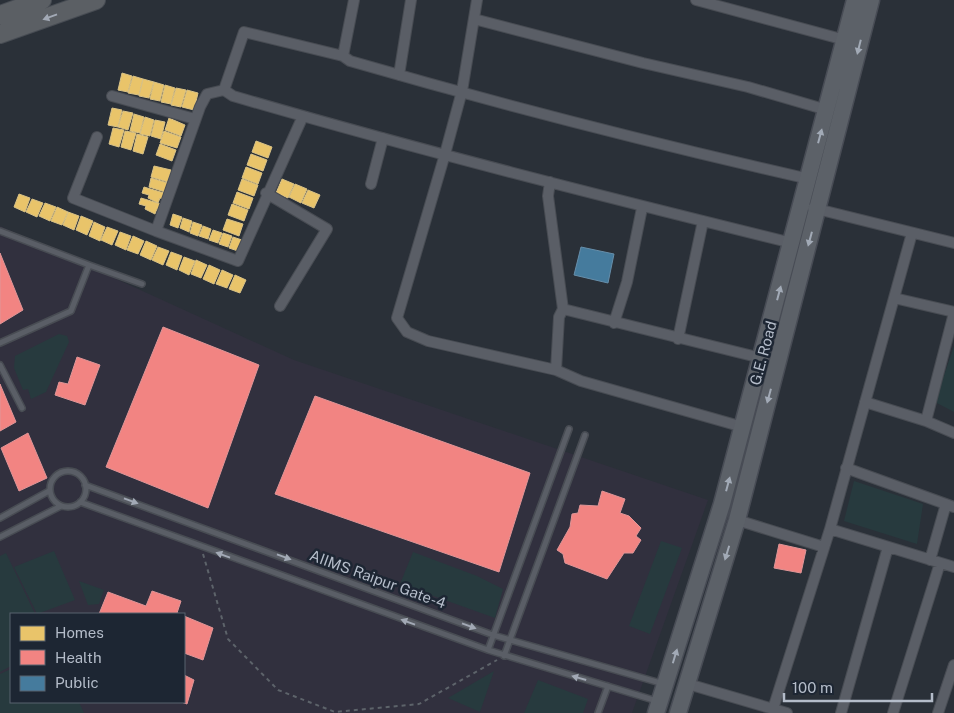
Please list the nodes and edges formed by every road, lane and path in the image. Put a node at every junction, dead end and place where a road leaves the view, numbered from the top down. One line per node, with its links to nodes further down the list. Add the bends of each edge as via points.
1 (42, 0): 9 (highway)
2 (96, 0): 11 (highway, one-way to 11)
3 (354, 0): 13 (street)
4 (411, 0): 14 (street)
5 (477, 0): 10 (street)
6 (696, 0): 12 (street)
7 (856, 0): 12 (main road, G.E. Road)
8 (871, 0): 28 (main road, one-way to 28)
9 (0, 15)
10 (474, 18): 16 (street); 18 (street)
11 (0, 34)
12 (845, 40): 18 (main road, G.E. Road)
13 (343, 56): 14 (street); 15 (street, via 244,32)
14 (399, 75): 16 (street)
15 (224, 90): 19 (street, via 233,96); 20 (street, via 207,94)
16 (462, 91): 23 (street); 24 (street, via 688,151)
17 (112, 96): 20 (street)
18 (827, 110): 24 (main road, G.E. Road, one-way to 18)
19 (302, 116): 22 (street); 27 (street)
20 (195, 119): 32 (street)
21 (97, 137): 32 (street, via 73,198)
22 (383, 138): 23 (street); 26 (street)
23 (445, 154): 25 (street); 47 (street, via 397,318 407,332 428,340)
24 (809, 179): 28 (main road, G.E. Road)
25 (550, 182): 29 (street); 40 (street, via 548,196)
26 (371, 184)
27 (266, 193): 32 (street, via 238,261); 39 (street, via 327,229)
28 (810, 207): 33 (street); 34 (main road, G.E. Road); 62 (main road, one-way to 62)
29 (642, 208): 30 (street); 42 (street, via 627,282)
30 (703, 222): 34 (street); 43 (street)
31 (0, 231): 36 (lane)
32 (156, 231)
33 (912, 233): 35 (street); 38 (street)
34 (792, 243): 45 (main road, G.E. Road, one-way to 34)
35 (954, 243)
36 (89, 265): 37 (lane); 44 (lane, via 71,311)
37 (142, 284)
38 (894, 298): 41 (street); 48 (street)
39 (280, 306)
40 (563, 309): 42 (street); 47 (street)
41 (954, 312): 50 (street)
42 (614, 323): 43 (street)
43 (678, 339): 45 (street)
44 (0, 343)
45 (761, 358): 51 (main road, G.E. Road)
46 (0, 366): 49 (lane)
47 (556, 370): 51 (street, via 581,381)
48 (865, 402): 50 (street); 55 (street)
49 (22, 408)
50 (926, 421): 53 (street)
51 (743, 427): 75 (main road, G.E. Road, one-way to 51)
52 (569, 429): 70 (lane)
53 (954, 433)
54 (585, 435): 71 (lane)
55 (846, 468): 59 (street); 63 (street)
56 (85, 485): 57 (lane, via 79,475 64,471 52,481); 58 (lane, via 85,494); 70 (lane, AIIMS Raipur Gate-4, one-way to 70)
57 (50, 491): 60 (lane); 61 (lane)
58 (80, 502): 60 (lane, via 71,507); 65 (lane, AIIMS Raipur Gate-4)
59 (950, 505): 68 (street)
60 (60, 506): 64 (lane)
61 (0, 518)
62 (737, 520): 66 (street); 76 (main road, one-way to 76)
63 (830, 529): 66 (street); 67 (street)
64 (0, 537)
65 (200, 547): 72 (lane, AIIMS Raipur Gate-4, one-way to 65); 73 (path, via 228,640 278,690 335,712 419,704)
66 (824, 547): 79 (street)
67 (888, 547): 68 (street); 83 (street)
68 (935, 561): 69 (street); 84 (street)
69 (954, 567)
70 (493, 635): 71 (lane, AIIMS Raipur Gate-4); 72 (lane)
71 (510, 640): 73 (lane); 75 (lane, AIIMS Raipur Gate-4)
72 (488, 650): 73 (lane, AIIMS Raipur Gate-4)
73 (504, 656): 77 (lane, AIIMS Raipur Gate-4, one-way to 73)
74 (954, 665): 85 (street)
75 (666, 684): 78 (main road, G.E. Road)
76 (688, 684): 79 (street); 81 (main road)
77 (608, 686): 78 (lane, AIIMS Raipur Gate-4); 80 (lane)
78 (658, 708)
79 (773, 709): 82 (street)
80 (598, 713)
81 (678, 713)
82 (787, 713)
83 (841, 713)
84 (893, 713)
85 (938, 713)

